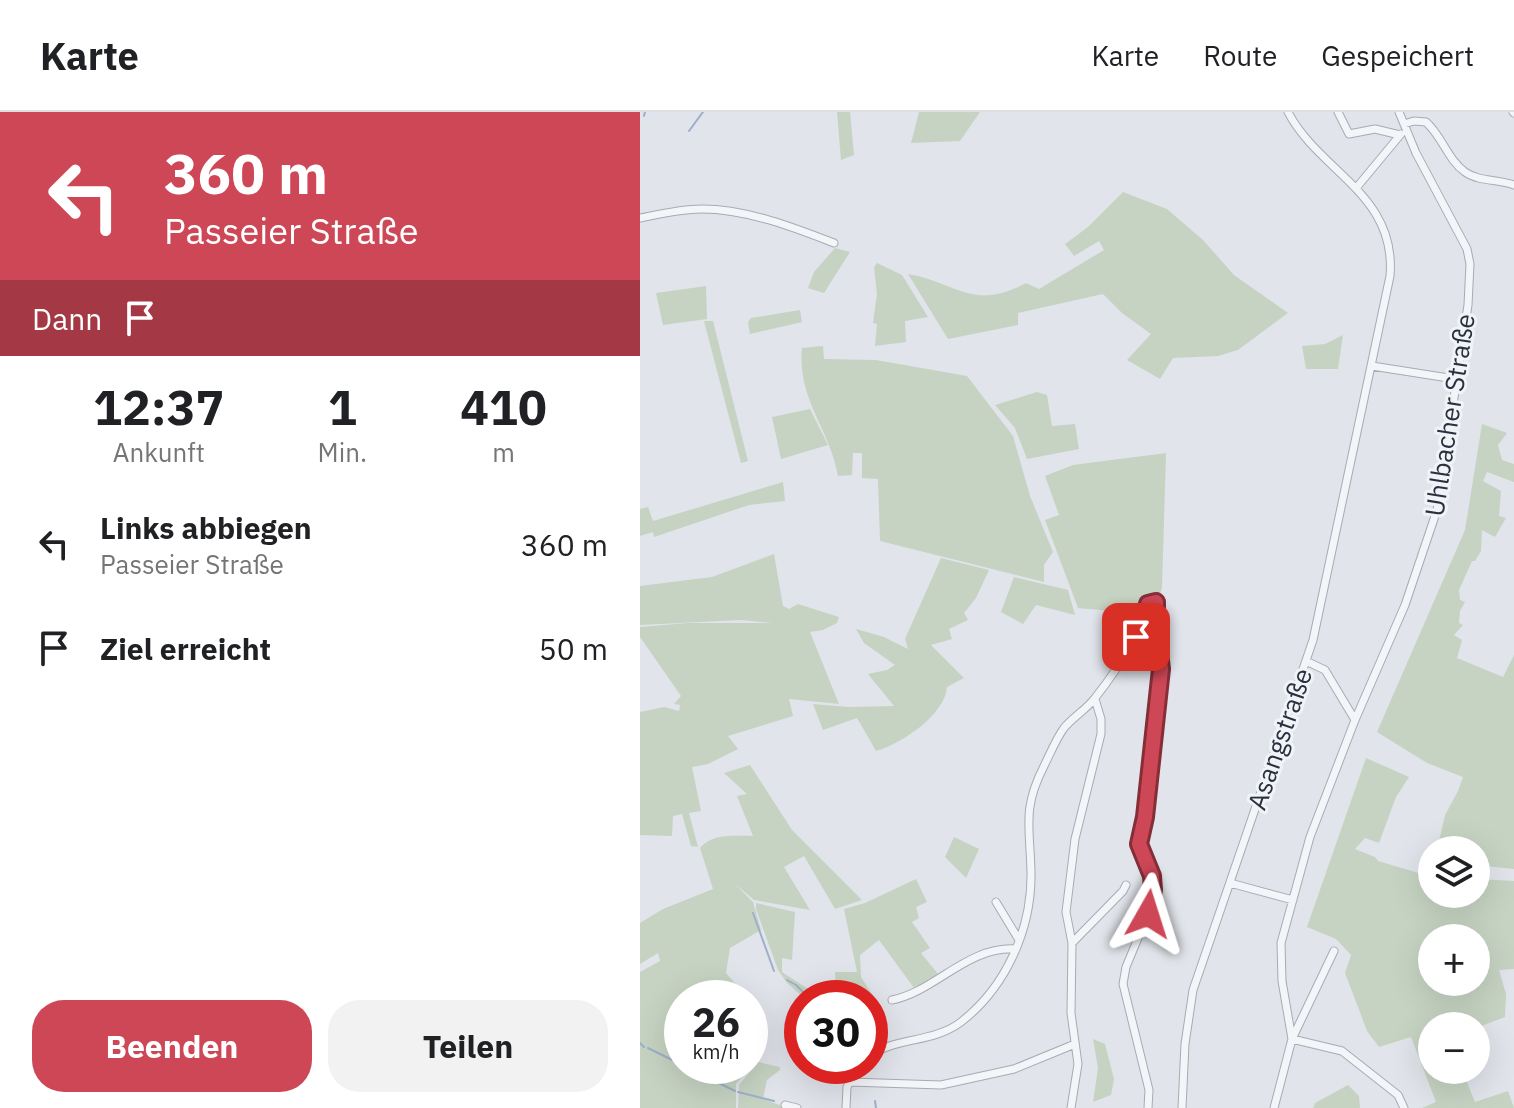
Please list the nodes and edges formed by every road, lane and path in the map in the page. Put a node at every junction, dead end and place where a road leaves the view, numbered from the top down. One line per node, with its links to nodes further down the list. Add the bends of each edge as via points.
1 (1288, 112): 6 (street, Asangstraße, via 1306,138)
2 (1399, 112): 4 (street, Uhlbacher Straße)
3 (1339, 114): 4 (street, via 1349,134)
4 (1403, 129): 5 (street, via 1421,120 1429,124 1472,176); 6 (street); 10 (street, Uhlbacher Straße, via 1467,249 1469,293)
5 (1514, 185)
6 (1357, 187): 9 (street, Asangstraße, via 1384,230 1391,263)
7 (640, 218): 8 (street, via 715,209)
8 (834, 243)
9 (1372, 366): 10 (street); 11 (street, Asangstraße)
10 (1455, 379): 13 (street, Uhlbacher Straße, via 1437,510 1405,605)
11 (1306, 661): 13 (street, via 1325,670); 14 (street, Asangstraße)
12 (1095, 699): 18 (street, via 1101,734 1075,839 1066,912); 19 (street, via 1065,727 1029,803 1030,891); 31 (street, via 1136,637 1148,604 1156,602 1161,669 1139,844 1153,890 1123,984 1149,1090)
13 (1355, 720): 16 (street, Uhlbacher Straße, via 1310,837)
14 (1230, 883): 16 (street); 32 (street, Asangstraße, via 1189,1009)
15 (1126, 885): 18 (street)
16 (1293, 900): 22 (street, Uhlbacher Straße, via 1280,958)
17 (996, 902): 19 (street)
18 (1072, 943): 23 (street)
19 (1017, 944): 21 (street, via 968,959); 24 (street, via 998,982 962,1021 932,1037)
20 (1334, 951): 22 (street)
21 (892, 1000)
22 (1292, 1039): 33 (street, Uhlbacher Straße); 34 (street, via 1342,1051 1398,1095)
23 (1075, 1044): 25 (street, via 1014,1069 941,1085); 30 (street, via 1078,1064)
24 (888, 1047)
25 (888, 1081)
26 (850, 1084): 29 (street)
27 (785, 1105): 28 (street)
28 (797, 1108)
29 (846, 1108)
30 (1071, 1108)
31 (1148, 1108)
32 (1182, 1108)
33 (1274, 1108)
34 (1404, 1108)

